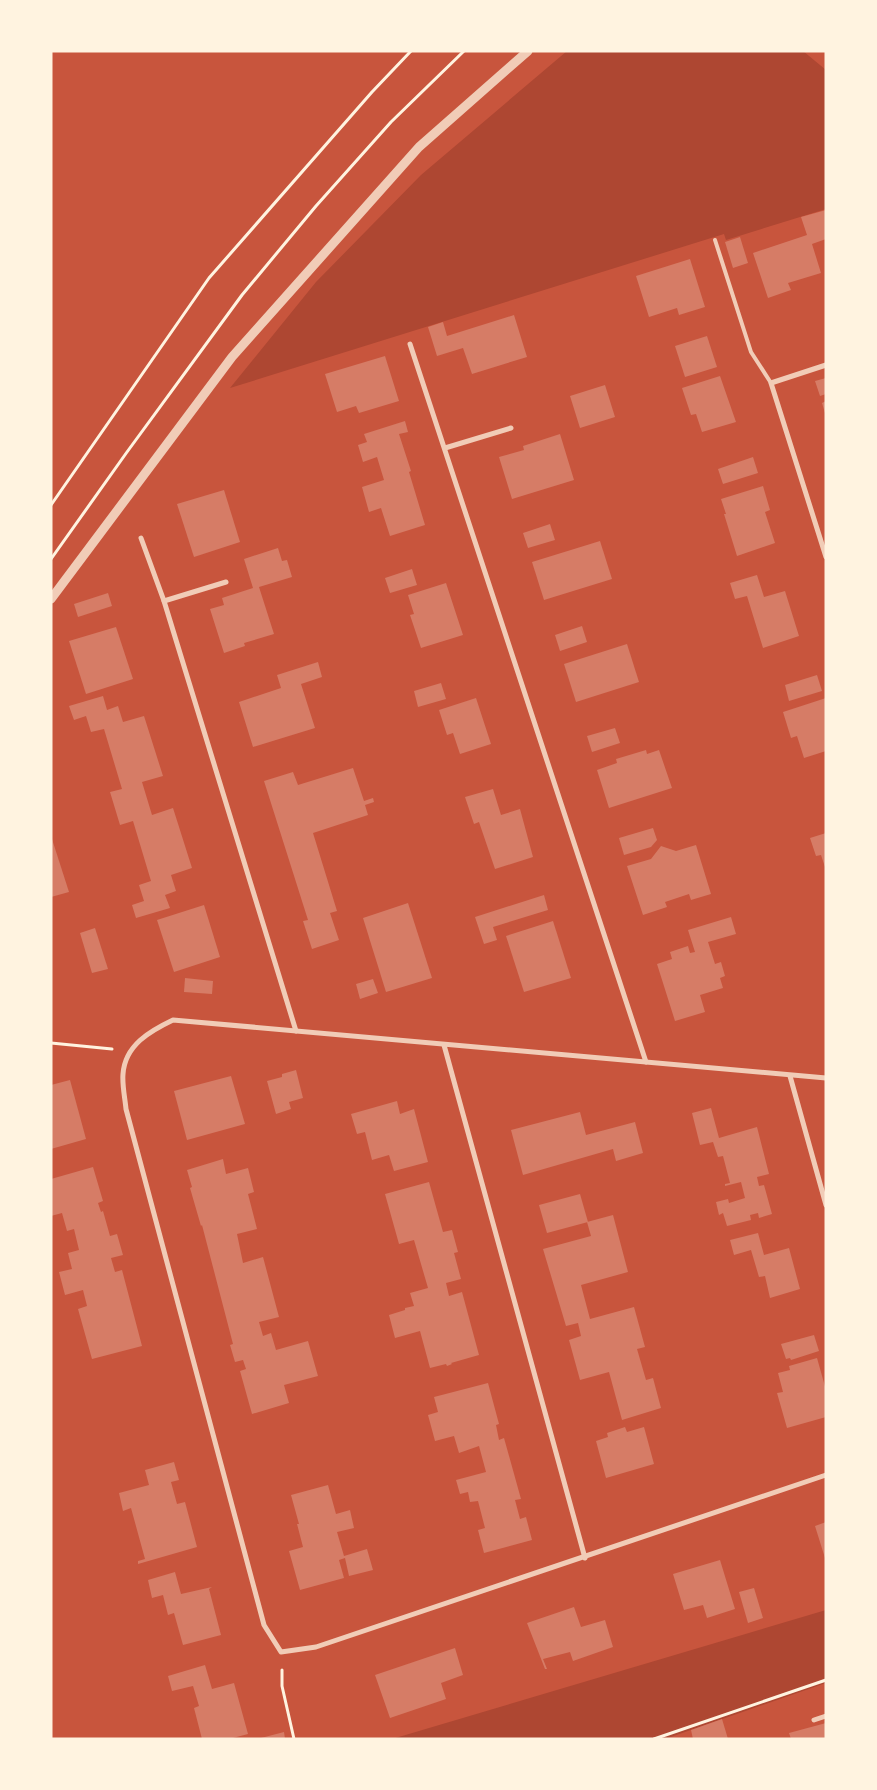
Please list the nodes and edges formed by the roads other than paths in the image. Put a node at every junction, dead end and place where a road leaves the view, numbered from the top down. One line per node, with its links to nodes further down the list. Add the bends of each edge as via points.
1 (528, 51): 11 (street, via 419,147 232,357)
2 (715, 240): 5 (lane, via 751,352)
3 (410, 344): 7 (street)
4 (826, 365): 5 (street)
5 (771, 383): 9 (street)
6 (511, 428): 7 (street)
7 (445, 448): 15 (street)
8 (141, 538): 12 (street)
9 (826, 557)
10 (226, 582): 12 (street)
11 (51, 599)
12 (164, 601): 13 (street)
13 (296, 1031): 14 (street); 20 (street, via 173,1020 152,1030 130,1050 123,1073 126,1109 264,1625 281,1652 316,1647)
14 (444, 1045): 15 (street); 20 (street)
15 (646, 1062): 16 (street)
16 (790, 1076): 17 (street); 18 (street)
17 (826, 1078)
18 (826, 1205)
19 (826, 1475): 20 (street)
20 (585, 1558)
21 (826, 1716): 22 (street)
22 (814, 1720)

